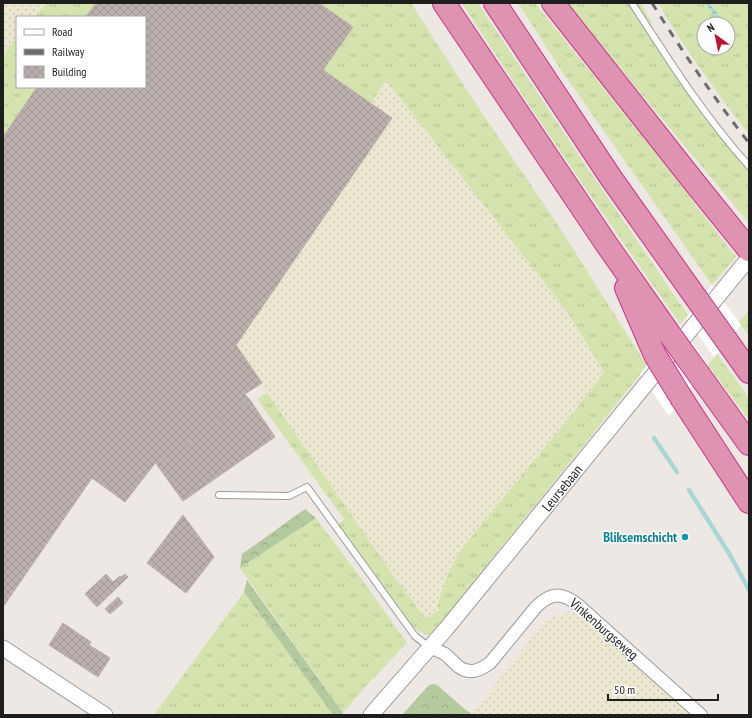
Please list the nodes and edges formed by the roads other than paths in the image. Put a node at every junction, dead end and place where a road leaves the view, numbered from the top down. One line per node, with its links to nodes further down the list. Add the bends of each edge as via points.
1 (444, 3): 6 (highway)
2 (495, 3): 8 (highway, bridge, via 611,178)
3 (553, 3): 7 (highway)
4 (632, 3): 5 (lane, via 705,111)
5 (749, 166)
6 (607, 245): 9 (highway, bridge); 11 (highway, bridge, via 655,355)
7 (748, 251): 12 (street, Leursebaan)
8 (749, 372)
9 (749, 444)
10 (219, 495): 12 (lane, via 289,496 307,487 415,636)
11 (749, 502)
12 (430, 647): 15 (street, Leursebaan); 16 (street, Vinkenburgseweg, via 445,654 460,668 480,670 490,663 542,601 564,596 578,605)
13 (3, 648): 14 (street)
14 (106, 715)
15 (371, 715)
16 (701, 715)

